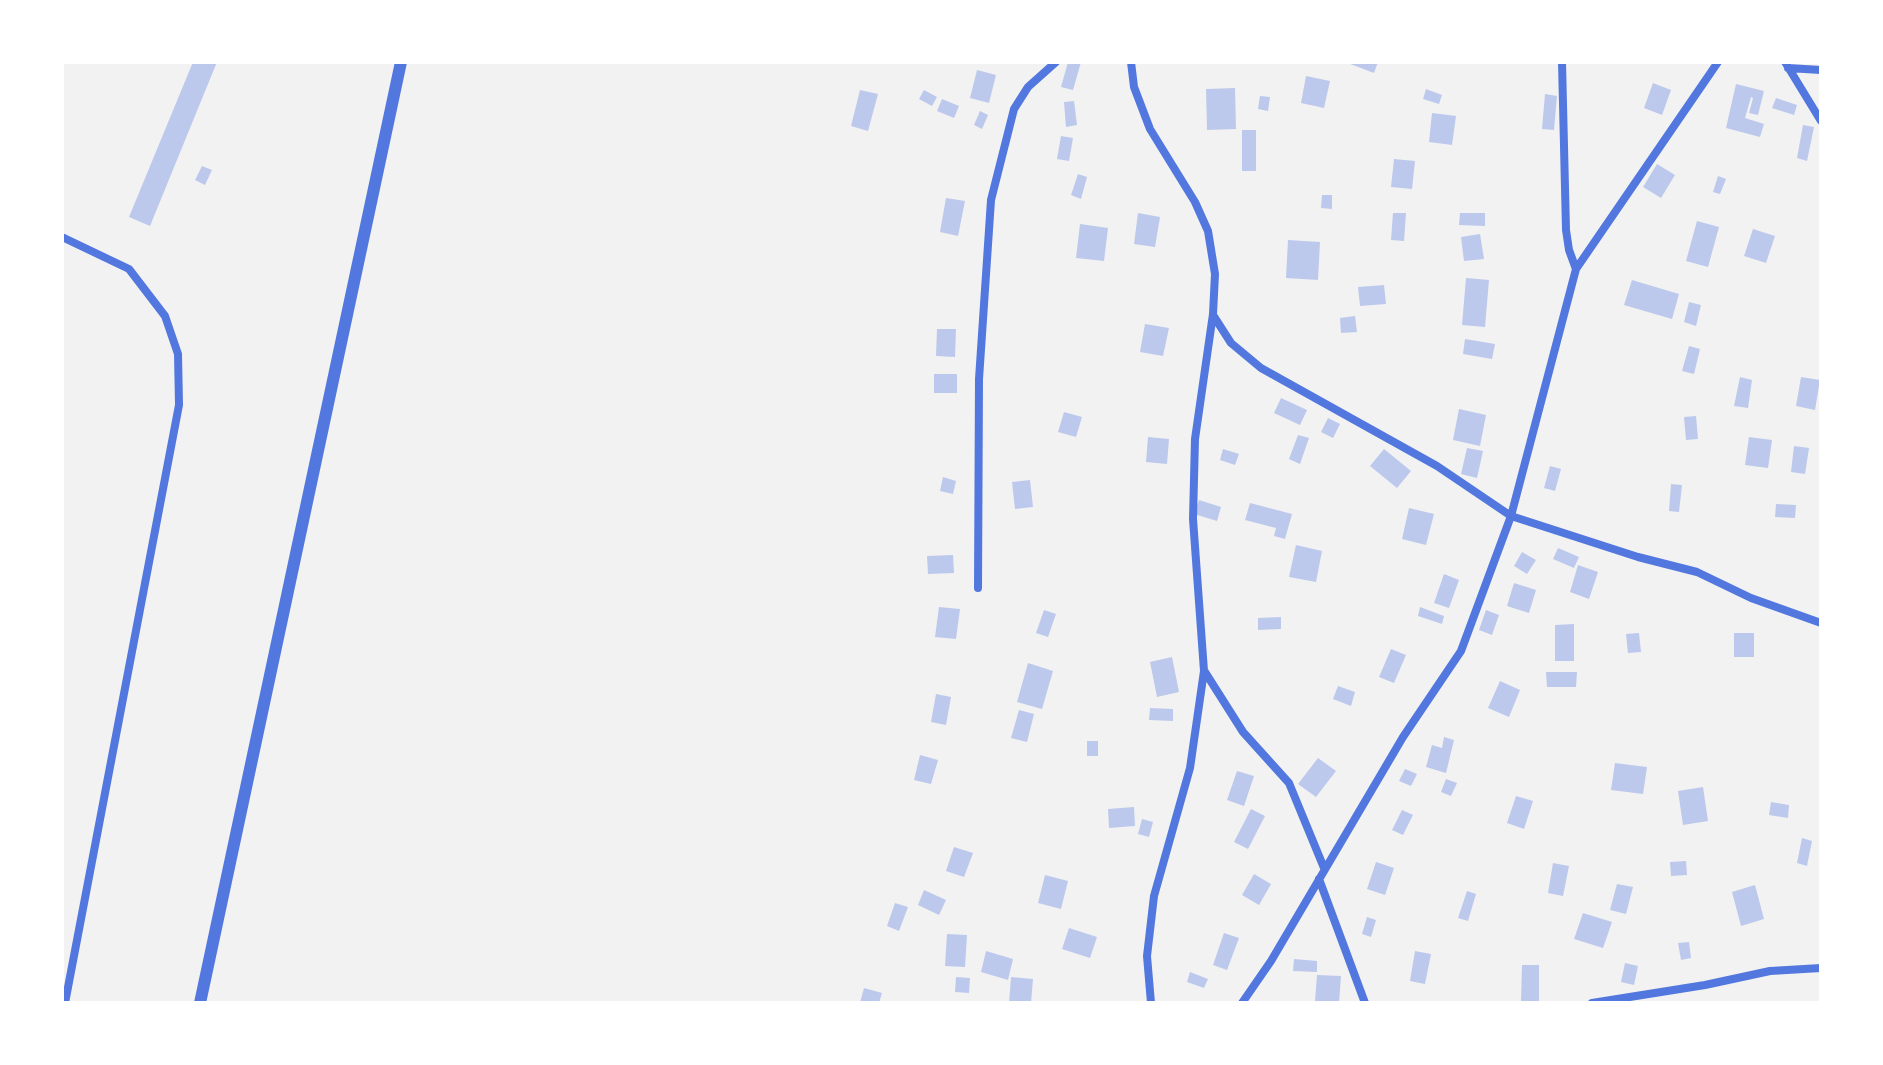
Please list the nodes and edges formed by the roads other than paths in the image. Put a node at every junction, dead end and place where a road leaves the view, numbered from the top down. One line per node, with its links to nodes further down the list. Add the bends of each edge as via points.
1 (401, 62): 20 (street)
2 (1056, 62): 13 (street, via 1028,87 1014,109 991,200 979,379)
3 (1131, 62): 11 (street, via 1150,129 1208,231 1215,274)
4 (1562, 62): 10 (street, via 1566,230)
5 (1718, 62): 10 (street)
6 (1786, 65): 7 (street); 8 (street)
7 (1821, 70)
8 (1821, 121)
9 (62, 237): 19 (street, via 129,269 165,316 178,354 179,392)
10 (1576, 269): 12 (street)
11 (1213, 314): 12 (street, via 1231,343 1261,368 1437,466); 15 (street, via 1194,455)
12 (1511, 516): 14 (street, via 1697,572); 16 (street, via 1461,651)
13 (978, 588)
14 (1821, 623)
15 (1204, 671): 16 (street, via 1243,732 1289,783); 21 (street, via 1190,768 1154,896 1147,956)
16 (1324, 868): 17 (street)
17 (1319, 879): 22 (street); 23 (street)
18 (1821, 968): 24 (street, via 1770,971)
19 (65, 1003)
20 (200, 1003)
21 (1151, 1003)
22 (1242, 1003)
23 (1365, 1003)
24 (1592, 1003)

